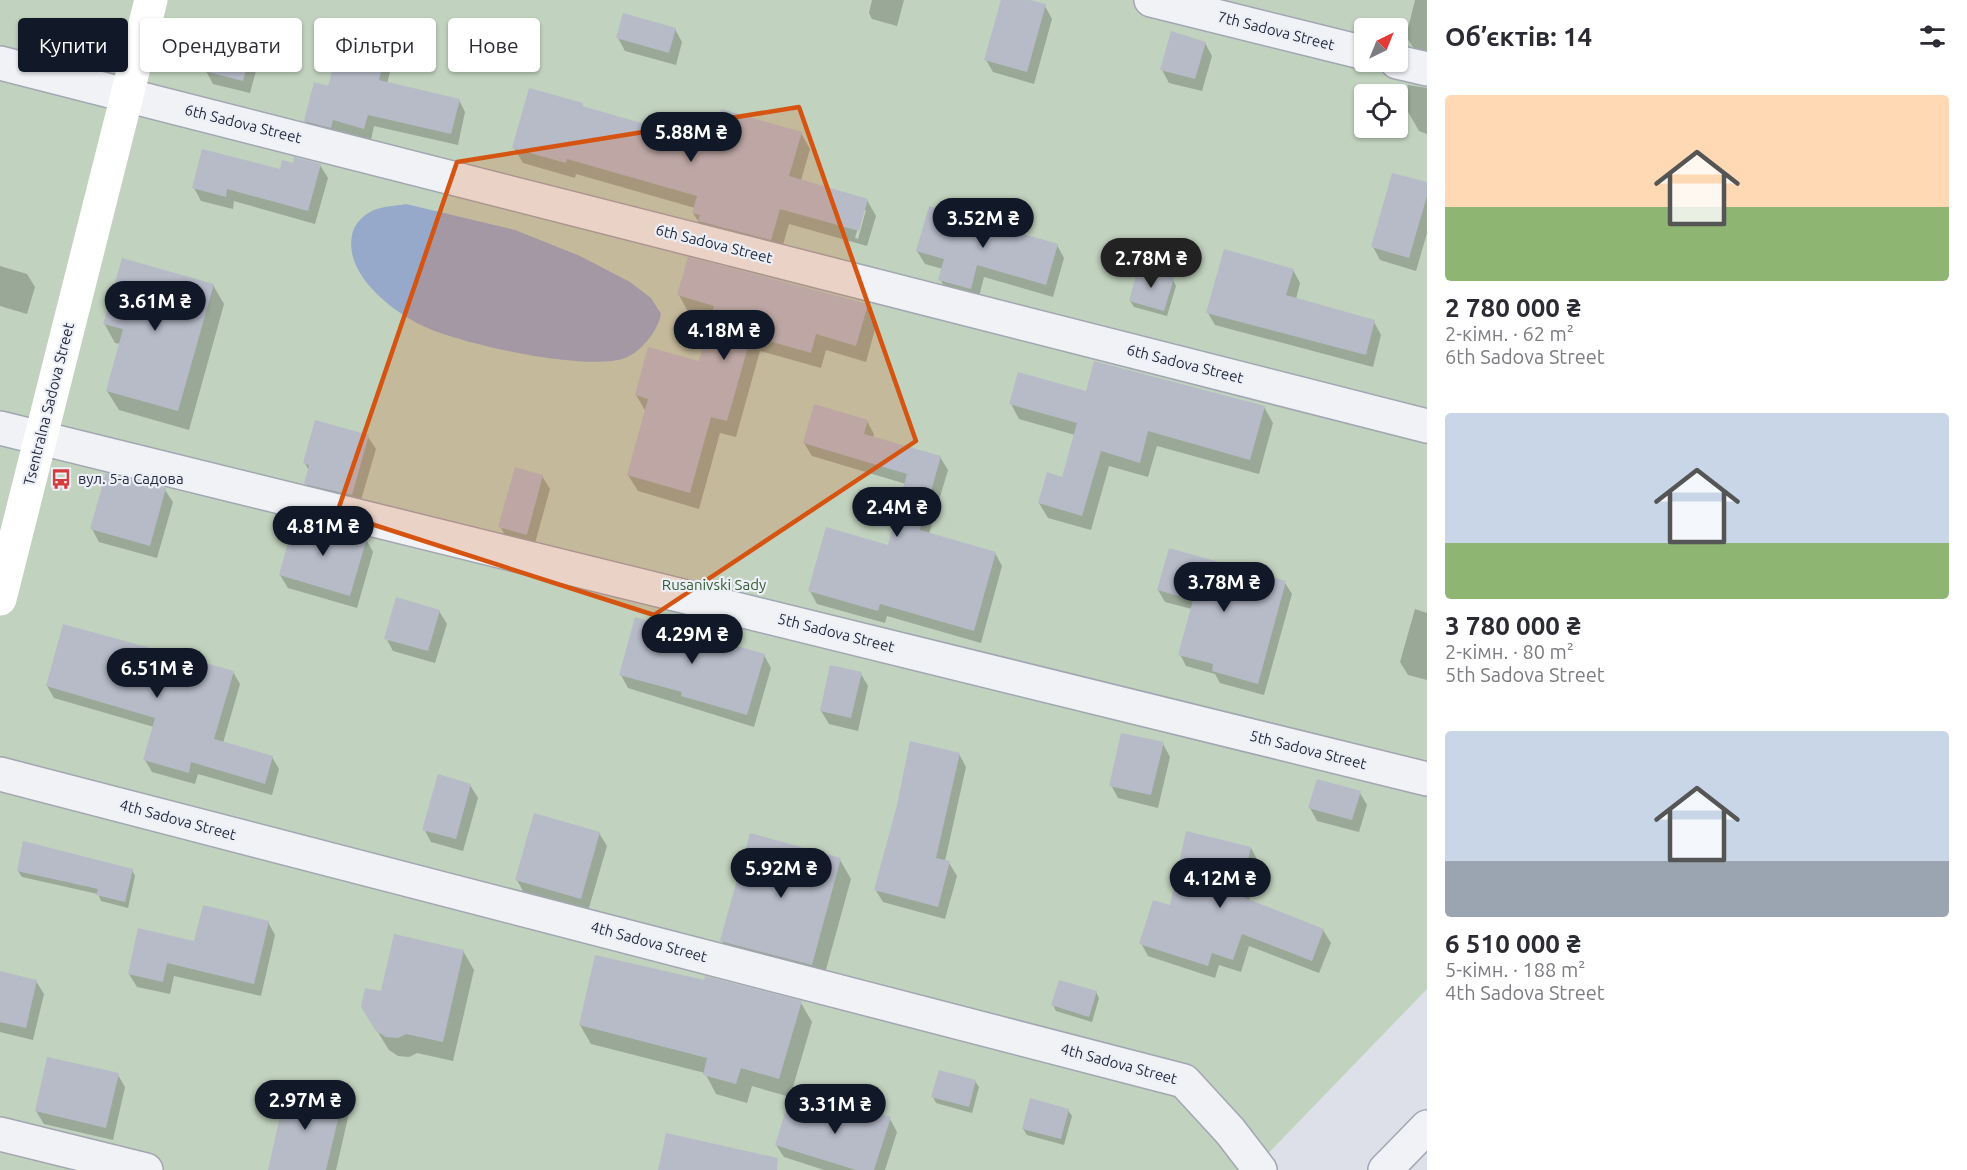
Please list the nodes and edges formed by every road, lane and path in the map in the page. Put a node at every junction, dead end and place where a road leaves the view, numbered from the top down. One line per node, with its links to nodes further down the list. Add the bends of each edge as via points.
1 (151, 0): 7 (main road, Tsentralna Sadova Street)
2 (1151, 0): 3 (street, 7th Sadova Street)
3 (1354, 50)
4 (0, 63): 7 (street, 6th Sadova Street)
5 (1408, 65): 6 (street)
6 (1427, 69)
7 (128, 94): 8 (street, 6th Sadova Street); 10 (main road, Tsentralna Sadova Street)
8 (1427, 426)
9 (0, 428): 10 (street, 5th Sadova Street)
10 (40, 438): 11 (main road, Tsentralna Sadova Street); 13 (street, 5th Sadova Street)
11 (0, 599)
12 (0, 774): 17 (street, 4th Sadova Street, via 1184,1081)
13 (1427, 779)
14 (1427, 1127): 18 (street)
15 (0, 1134): 16 (street)
16 (146, 1170)
17 (1260, 1170)
18 (1385, 1170)

